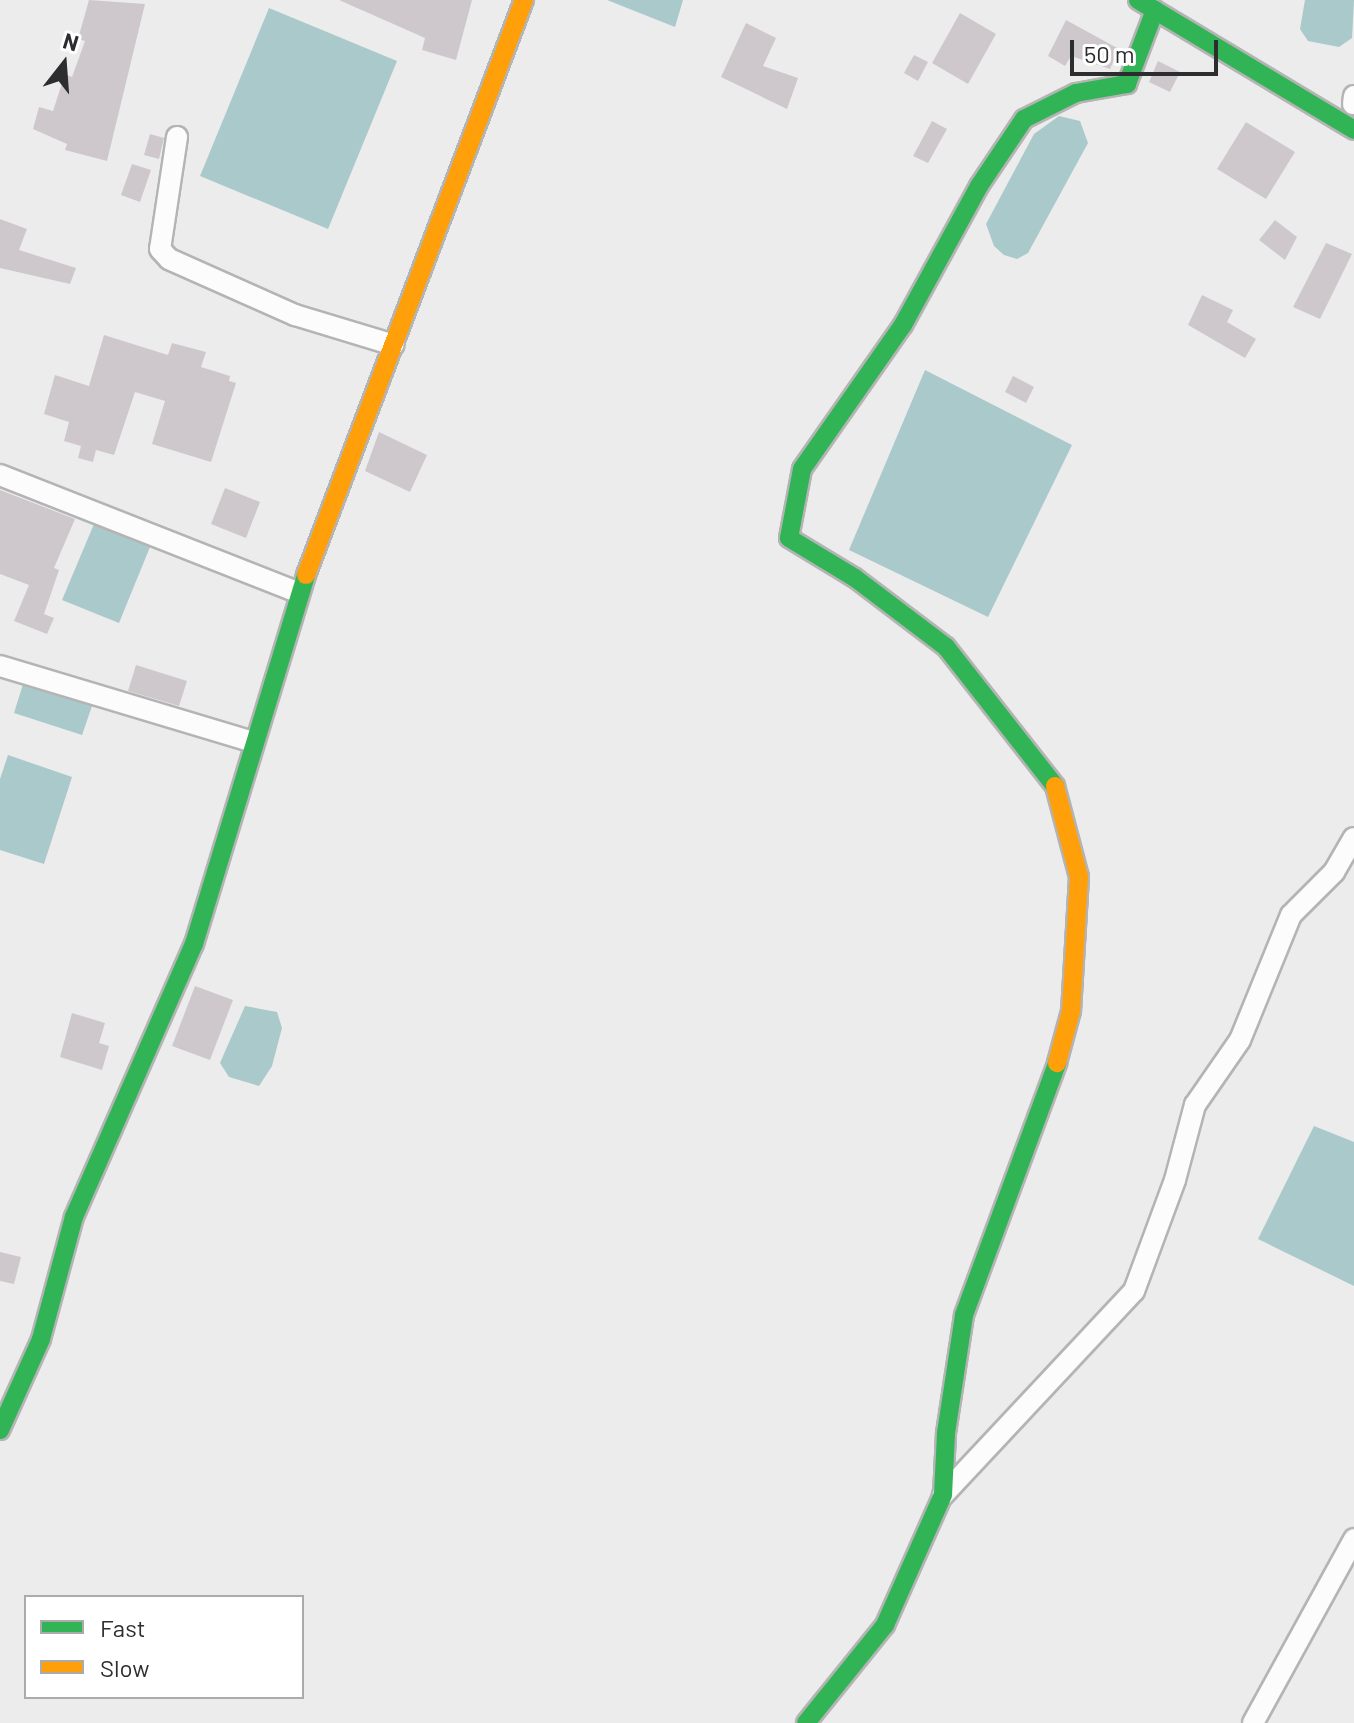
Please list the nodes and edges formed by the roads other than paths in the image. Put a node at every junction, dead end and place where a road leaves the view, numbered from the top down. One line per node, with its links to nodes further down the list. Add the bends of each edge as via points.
1 (524, 0): 7 (street)
2 (1138, 0): 3 (street)
3 (1163, 5): 4 (street); 5 (street); 14 (street, via 1127,84 1076,93 1024,119 979,186 903,325 802,469 789,538 855,578 946,647 1055,787 1079,877 1071,1011 1049,1090 964,1315 946,1433)
4 (1301, 74)
5 (1354, 130)
6 (177, 137): 7 (street, via 160,249 169,259 295,315)
7 (394, 345): 9 (street)
8 (0, 475): 9 (street)
9 (299, 593): 11 (street)
10 (0, 666): 11 (street)
11 (253, 742): 13 (street, via 194,944 74,1217 41,1339)
12 (1354, 838): 14 (street, via 1334,872 1291,915 1240,1040 1195,1105 1175,1180 1134,1291)
13 (0, 1430)
14 (943, 1495): 16 (street, via 885,1625)
15 (1354, 1539): 17 (street)
16 (806, 1723)
17 (1253, 1723)

